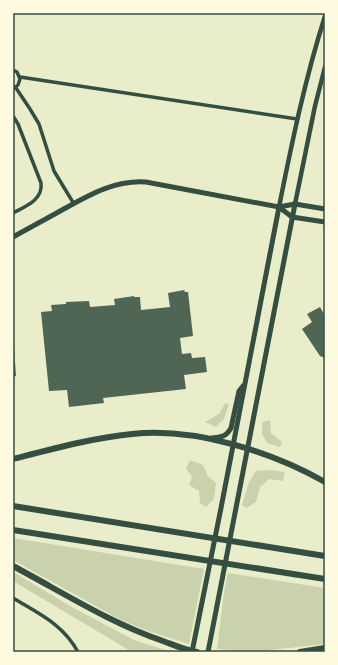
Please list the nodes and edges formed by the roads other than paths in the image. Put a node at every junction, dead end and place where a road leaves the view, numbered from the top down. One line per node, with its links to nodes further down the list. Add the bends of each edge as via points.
1 (325, 16): 7 (street)
2 (325, 67): 9 (street)
3 (13, 70): 4 (street)
4 (20, 77): 5 (street, via 20,82); 7 (street)
5 (14, 88): 8 (street, via 39,124 54,171)
6 (13, 116): 12 (street, via 42,190 39,197)
7 (297, 119): 10 (street)
8 (74, 204): 10 (main road, via 106,187 138,181); 15 (main road)
9 (294, 204): 10 (main road); 11 (main road); 13 (main road)
10 (279, 207): 13 (main road); 16 (main road)
11 (325, 209)
12 (13, 213)
13 (292, 217): 14 (main road); 19 (main road)
14 (325, 222)
15 (13, 237)
16 (245, 383): 17 (main road, via 239,391 228,433 221,437); 18 (main road)
17 (204, 438): 18 (highway); 20 (highway, via 134,434 94,440)
18 (233, 445): 19 (highway); 30 (main road)
19 (247, 449): 21 (highway, via 292,465); 31 (main road)
20 (13, 459)
21 (325, 482)
22 (13, 506): 24 (highway)
23 (13, 530): 26 (highway)
24 (325, 556)
25 (13, 566): 30 (highway, via 124,626)
26 (325, 579)
27 (13, 598): 29 (street, via 55,623 68,635)
28 (325, 648): 32 (highway)
29 (78, 652)
30 (194, 652)
31 (208, 652)
32 (300, 652)

